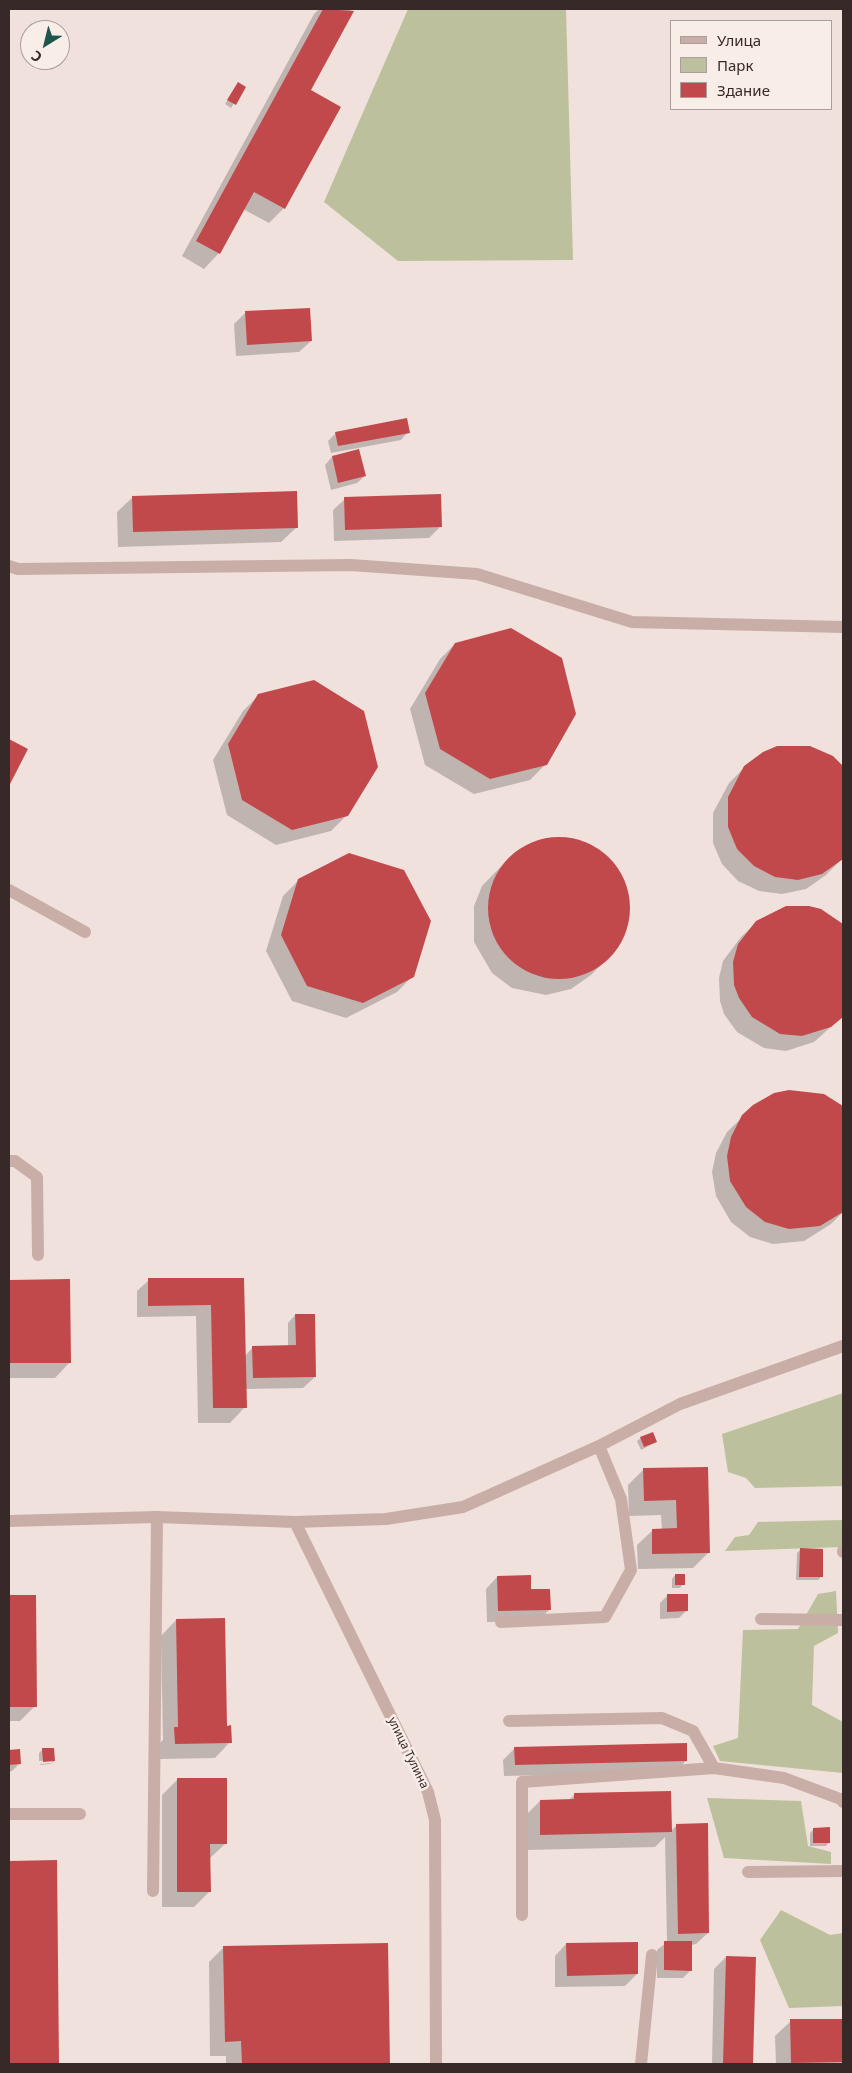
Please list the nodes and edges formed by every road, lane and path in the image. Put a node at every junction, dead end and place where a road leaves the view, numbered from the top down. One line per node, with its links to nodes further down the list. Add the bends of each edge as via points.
1 (9, 566): 2 (street, via 18,569 351,565 477,574 632,622)
2 (843, 626)
3 (9, 890): 4 (street)
4 (85, 932)
5 (9, 1161): 6 (street, via 15,1161 37,1177)
6 (38, 1255)
7 (843, 1346): 8 (street, via 680,1404)
8 (599, 1446): 11 (street, via 463,1507 386,1519); 14 (street, via 621,1499 631,1570 609,1610 605,1617)
9 (157, 1517): 10 (street); 11 (street); 22 (street)
10 (9, 1521)
11 (295, 1522): 25 (street, улица Тулина, via 428,1792 434,1820)
12 (761, 1620): 13 (street)
13 (843, 1620)
14 (501, 1622)
15 (509, 1721): 16 (street, via 662,1718 692,1731)
16 (714, 1768): 17 (street, via 784,1778); 23 (street, via 522,1782)
17 (843, 1802)
18 (9, 1814): 19 (street)
19 (80, 1814)
20 (843, 1871): 21 (street)
21 (748, 1872)
22 (153, 1891)
23 (522, 1915)
24 (652, 1955): 26 (street)
25 (436, 2064)
26 (641, 2064)

